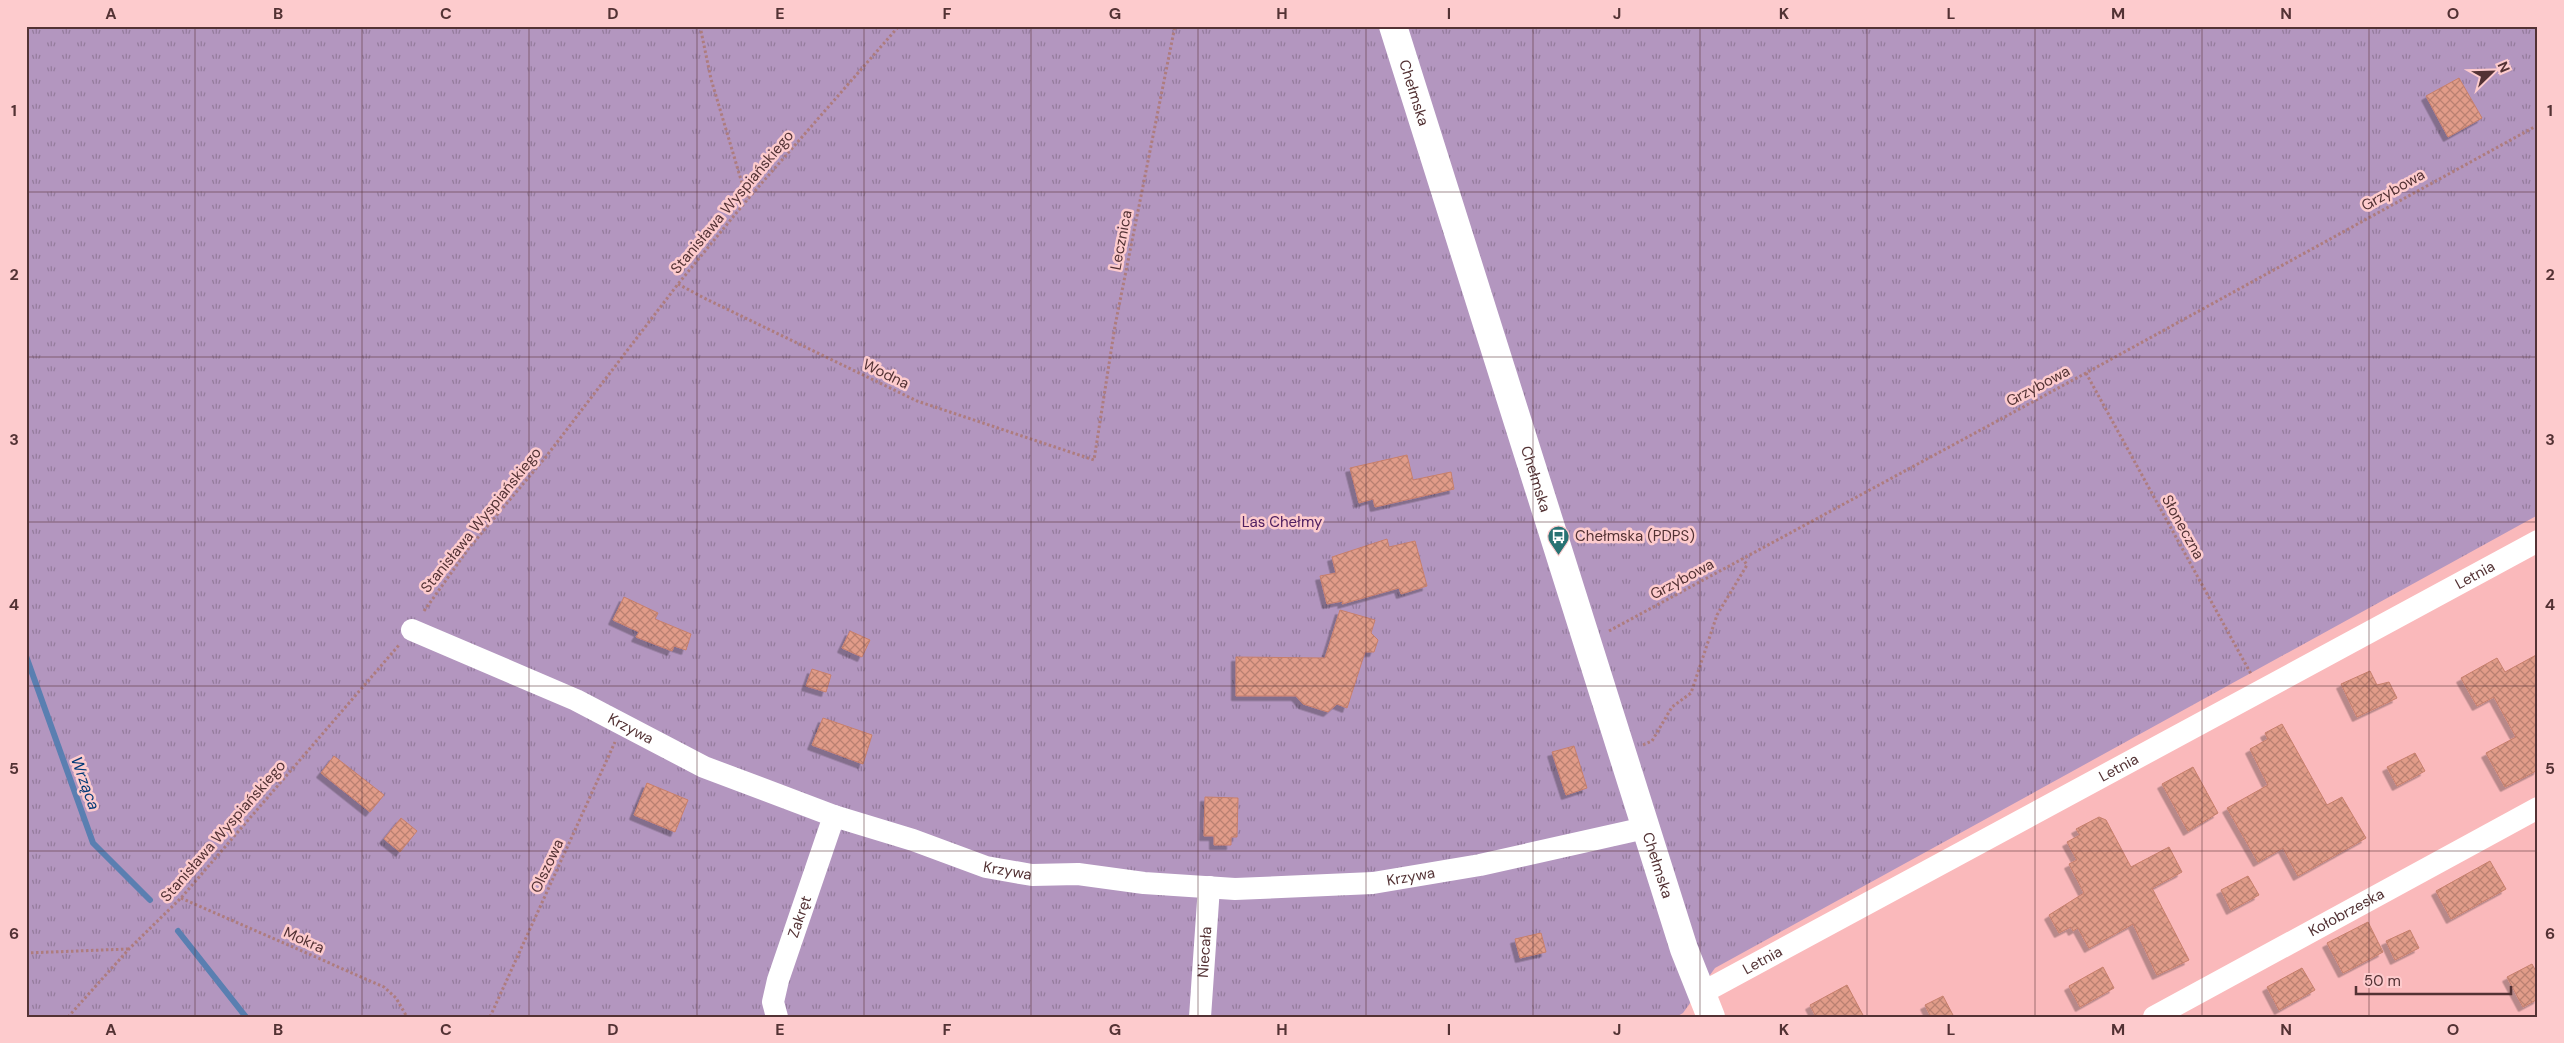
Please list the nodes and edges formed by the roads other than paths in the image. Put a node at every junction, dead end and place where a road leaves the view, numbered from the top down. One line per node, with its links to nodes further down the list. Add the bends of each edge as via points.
1 (1393, 26): 6 (street, Chełmska)
2 (2538, 541): 8 (street, Letnia, via 2261,692)
3 (412, 630): 5 (street, Krzywa, via 624,724 704,767)
4 (2538, 808): 11 (street, Kołobrzeska)
5 (834, 816): 7 (street, Krzywa, via 914,840 986,867 1032,875 1078,874); 9 (street, Zakręt, via 778,980 773,1002)
6 (1646, 828): 7 (street, Krzywa, via 1480,865 1373,883 1288,888); 8 (street, Chełmska)
7 (1209, 887): 10 (street, Niecała)
8 (1706, 1005)
9 (777, 1017)
10 (1200, 1017)
11 (2154, 1017)

